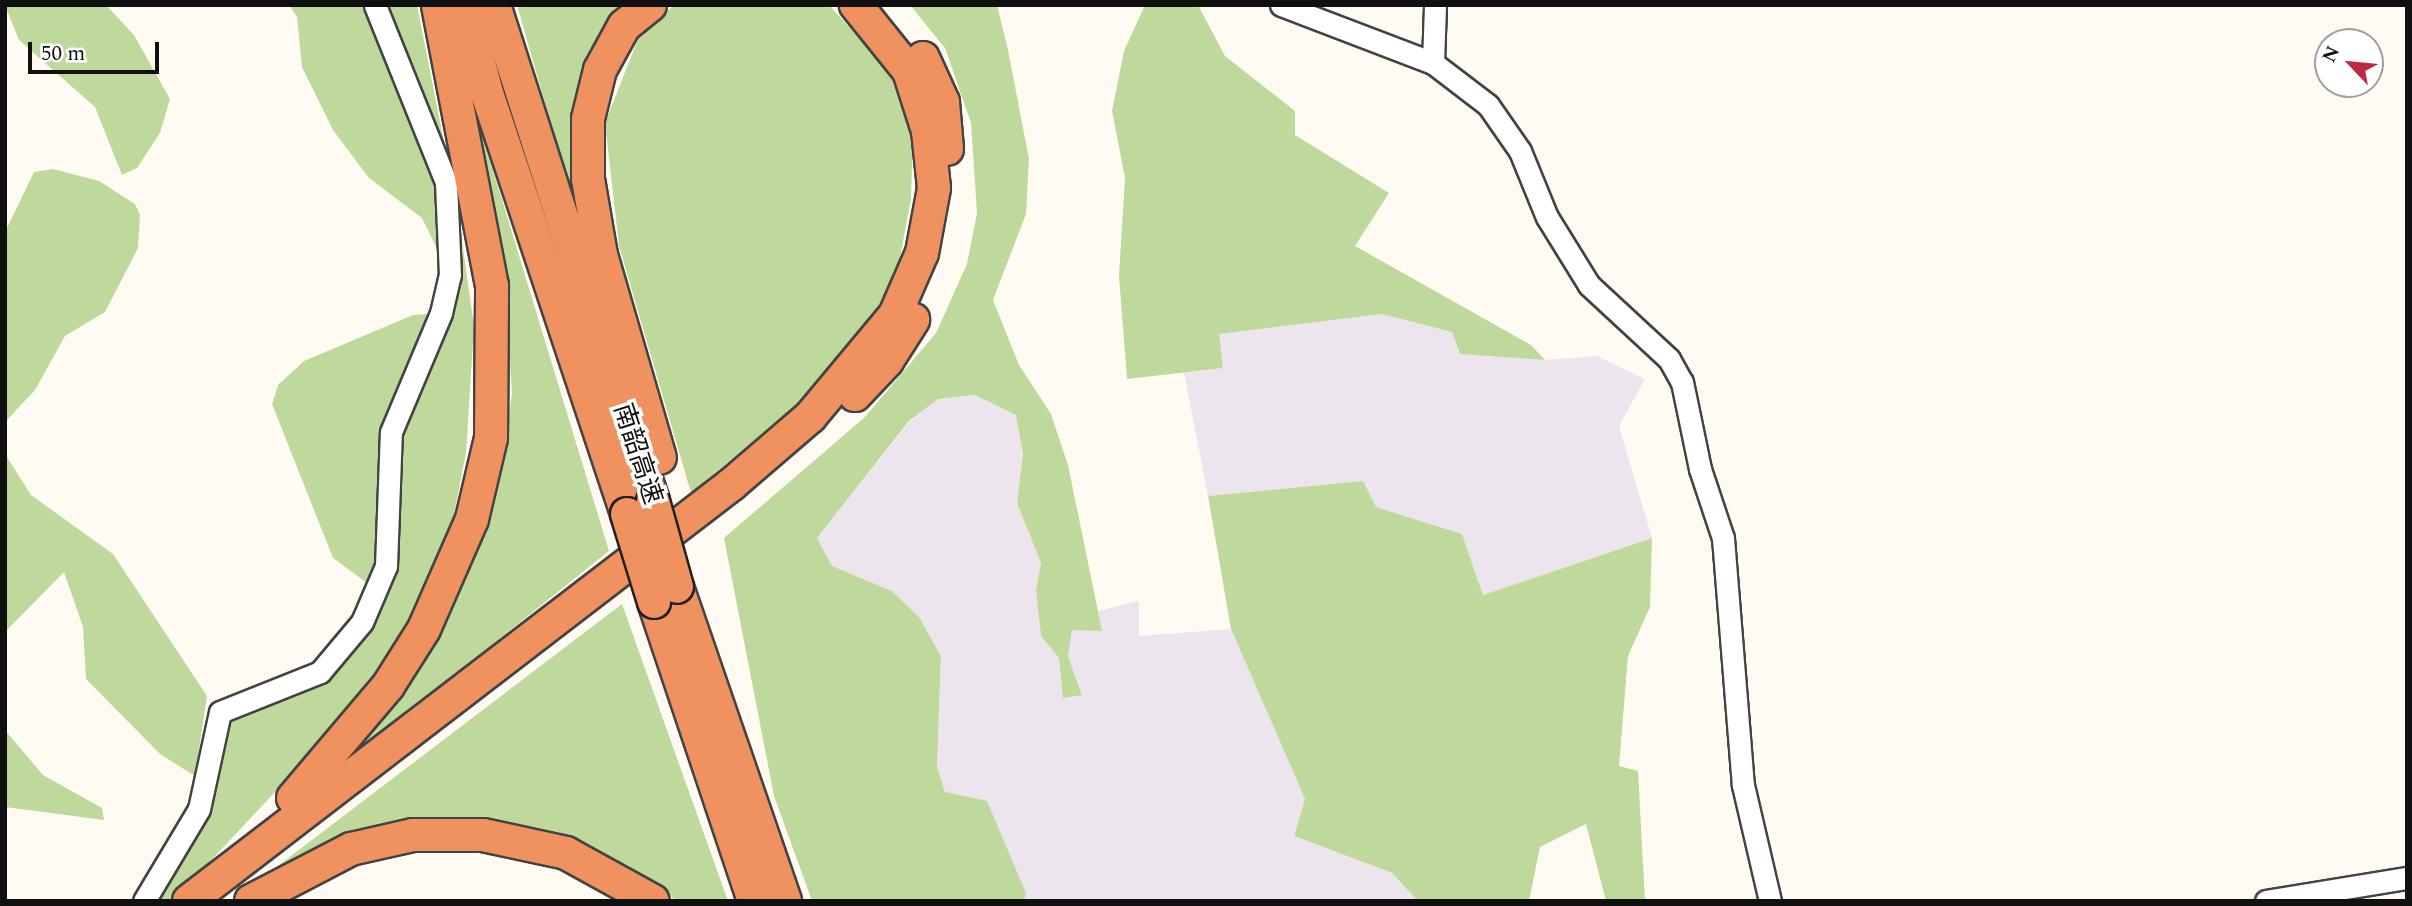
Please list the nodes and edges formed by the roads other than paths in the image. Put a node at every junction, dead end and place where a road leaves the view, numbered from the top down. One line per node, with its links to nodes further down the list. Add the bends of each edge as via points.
1 (375, 5): 15 (street, via 446,182 450,275 441,313 391,432 386,566 362,622 320,672 219,712 200,809)
2 (438, 5): 14 (highway, via 492,286 491,438 472,519 424,629 388,686)
3 (464, 5): 11 (highway, 南韶高速, via 487,93)
4 (495, 5): 11 (highway, 南韶高速, via 516,87)
5 (650, 5): 11 (highway, via 624,26 600,70 588,119 588,179)
6 (856, 5): 14 (highway, via 909,71 928,131 934,188 922,253 895,315 810,416 732,484 325,791)
7 (884, 5): 14 (highway, via 916,44 943,102 949,168 943,241 920,308 887,361 787,459)
8 (1281, 5): 10 (street)
9 (1435, 5): 10 (street)
10 (1433, 63): 21 (street, via 1488,105 1520,151 1547,217 1589,285 1670,359 1682,382 1700,469 1725,549 1743,785)
11 (650, 502): 12 (highway, 南韶高速, bridge); 12 (highway)
12 (676, 589): 19 (highway, 南韶高速); 20 (highway, 南韶高速)
13 (2407, 878): 22 (street)
14 (223, 888): 16 (highway)
15 (144, 901)
16 (189, 901)
17 (251, 901): 18 (highway, via 351,849 413,835 469,835 566,853)
18 (653, 901)
19 (754, 901)
20 (785, 901)
21 (1770, 901)
22 (2266, 901)

